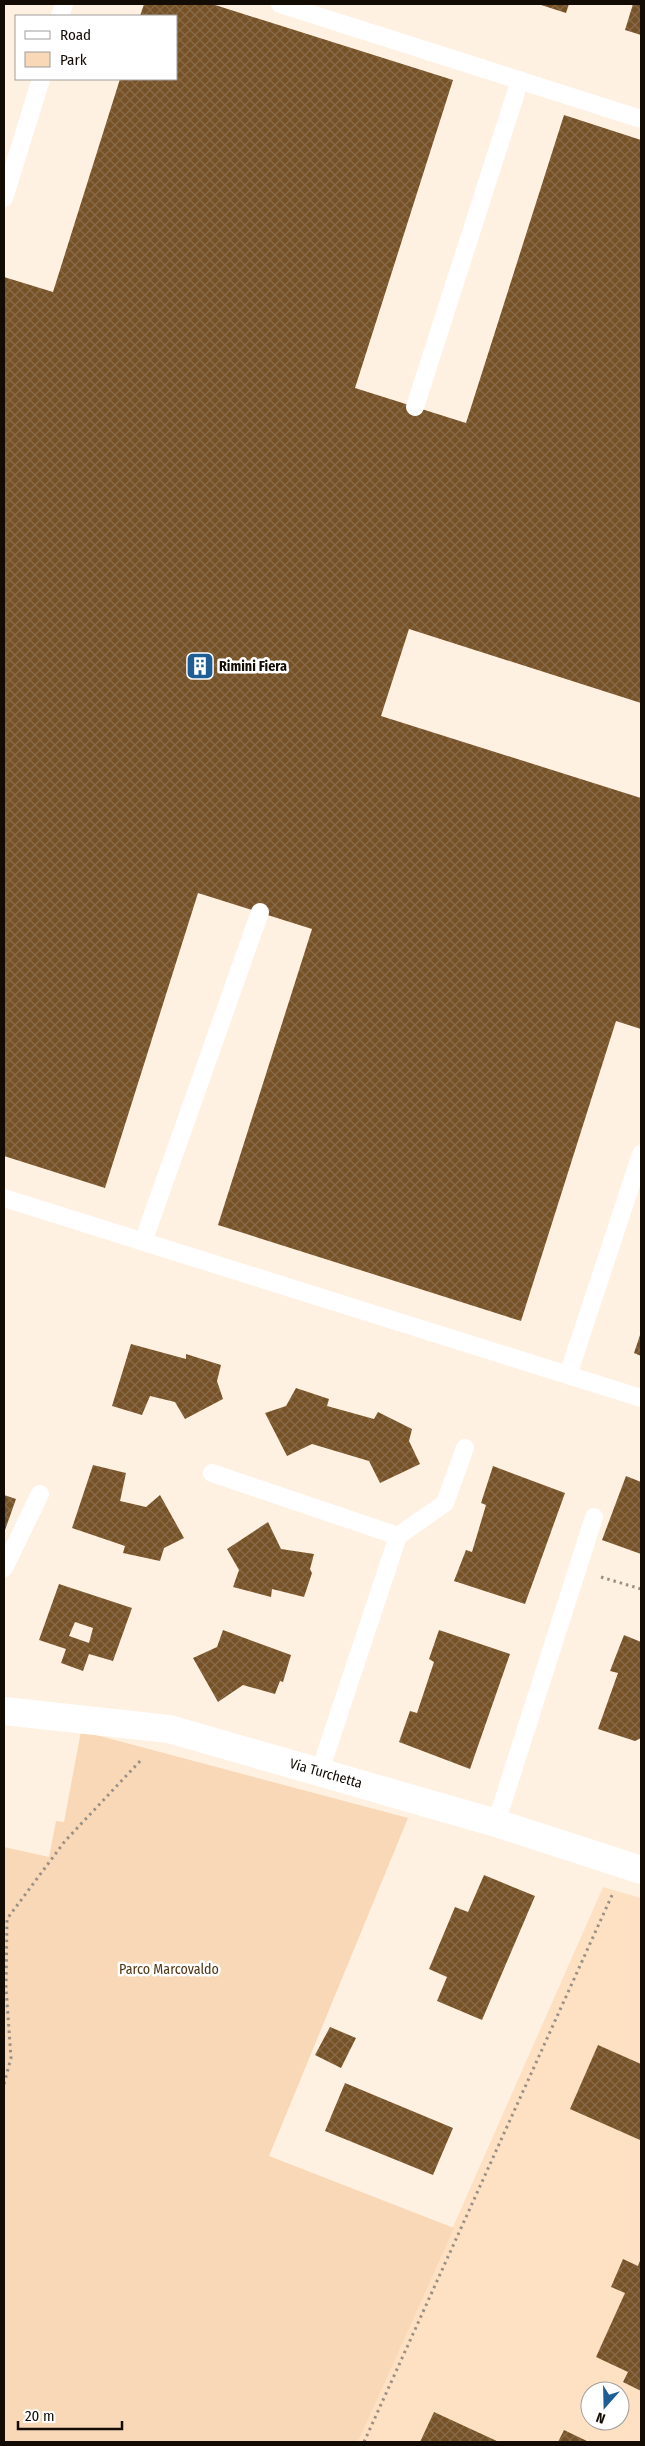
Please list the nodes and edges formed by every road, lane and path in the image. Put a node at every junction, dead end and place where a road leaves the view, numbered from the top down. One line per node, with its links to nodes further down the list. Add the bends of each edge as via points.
1 (280, 4): 3 (lane)
2 (40, 80): 5 (lane)
3 (520, 80): 4 (lane); 6 (lane)
4 (641, 119)
5 (4, 198)
6 (415, 407)
7 (260, 912): 10 (lane)
8 (641, 1154): 11 (lane)
9 (4, 1198): 10 (lane)
10 (143, 1242): 11 (lane)
11 (568, 1375): 12 (lane)
12 (641, 1398)
13 (465, 1448): 17 (lane, via 445,1503)
14 (212, 1473): 17 (lane)
15 (40, 1494): 18 (lane)
16 (594, 1517): 19 (lane)
17 (398, 1536): 23 (lane)
18 (4, 1568)
19 (571, 1589): 20 (path, via 590,1590 601,1576); 24 (lane)
20 (641, 1589)
21 (4, 1711): 22 (street, Via Turchetta)
22 (169, 1729): 23 (street, Via Turchetta); 26 (path, via 65,1840 6,1919 11,2058)
23 (320, 1771): 24 (street, Via Turchetta)
24 (496, 1823): 25 (street, Via Turchetta)
25 (633, 1867): 27 (path)
26 (4, 2084)
27 (364, 2442)

